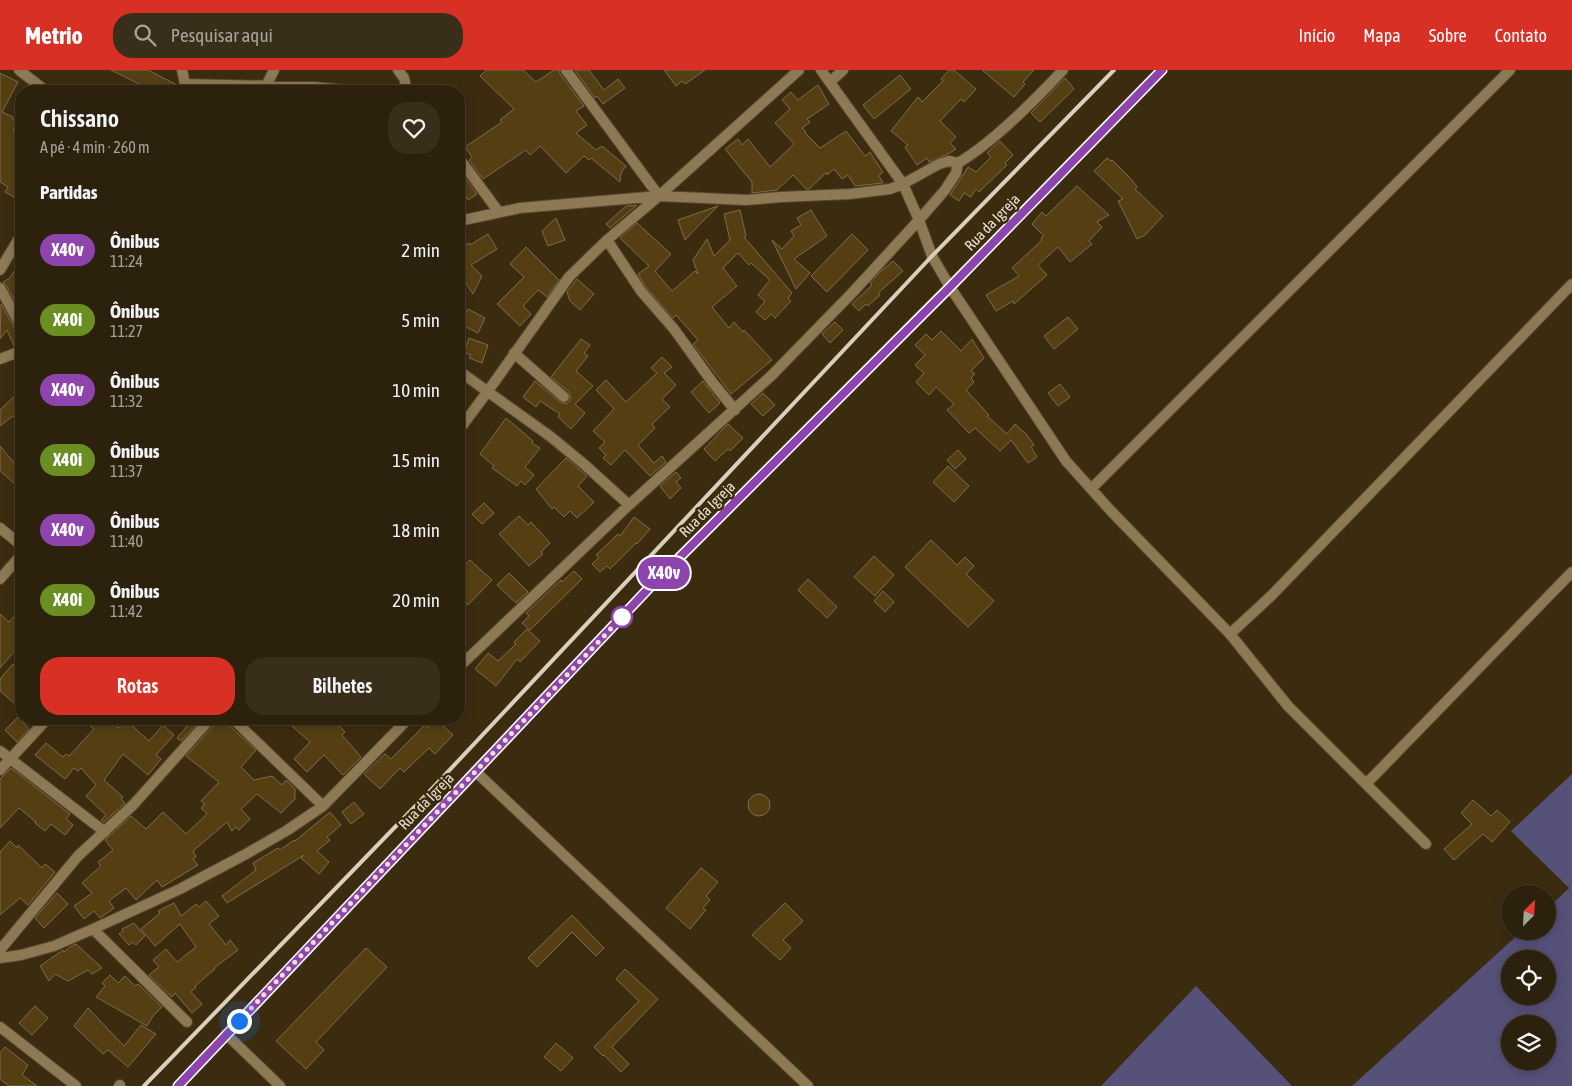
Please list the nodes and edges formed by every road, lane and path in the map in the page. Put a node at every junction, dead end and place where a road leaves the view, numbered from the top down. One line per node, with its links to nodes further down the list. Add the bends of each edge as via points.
1 (19, 70): 13 (street)
2 (182, 70): 14 (street)
3 (274, 70): 15 (street)
4 (398, 70): 16 (street)
5 (566, 70): 20 (street)
6 (799, 70): 20 (street)
7 (821, 70): 12 (street)
8 (843, 70): 12 (street)
9 (1063, 70): 17 (street, via 985,144)
10 (1162, 70): 28 (street, Rua da Igreja)
11 (1510, 70): 39 (street)
12 (830, 82): 19 (street)
13 (38, 85)
14 (183, 85)
15 (266, 85)
16 (406, 85)
17 (958, 163): 19 (street, via 939,164); 23 (street, via 956,173 945,190)
18 (465, 166): 21 (street)
19 (903, 184): 20 (street, via 890,189 850,194 746,200); 23 (street)
20 (659, 196): 21 (street); 24 (street)
21 (498, 212): 22 (street)
22 (465, 220)
23 (919, 220): 28 (street, via 932,256); 37 (street, via 852,293)
24 (607, 240): 32 (street, via 569,277); 37 (street, via 642,291)
25 (15, 245): 26 (street)
26 (0, 270)
27 (1572, 284): 46 (street, via 1271,596)
28 (950, 287): 39 (street, via 1066,461); 55 (street, Rua da Igreja, via 650,587)
29 (0, 288): 30 (street)
30 (15, 315)
31 (15, 353): 33 (street)
32 (514, 353): 35 (street); 36 (street)
33 (0, 359)
34 (465, 375): 35 (street)
35 (488, 392): 38 (street); 40 (street, via 551,437)
36 (564, 397)
37 (735, 410): 40 (street)
38 (465, 422)
39 (1091, 488): 46 (street)
40 (628, 505): 47 (street)
41 (0, 528): 42 (street)
42 (15, 540)
43 (15, 562): 45 (street)
44 (1572, 572): 56 (street)
45 (0, 579)
46 (1230, 634): 56 (street, via 1288,706)
47 (465, 661)
48 (41, 725): 53 (street)
49 (205, 725): 58 (street)
50 (239, 725): 57 (street)
51 (402, 725): 57 (street)
52 (0, 751): 53 (street)
53 (11, 759): 54 (street); 58 (street)
54 (0, 770)
55 (475, 771): 65 (street, Rua da Igreja); 69 (street)
56 (1366, 784): 59 (street)
57 (323, 806): 60 (street, via 246,854)
58 (105, 832): 61 (street, via 78,856)
59 (1426, 844)
60 (93, 929): 62 (street, via 54,946 21,956); 63 (street)
61 (0, 950)
62 (0, 958)
63 (187, 1022)
64 (0, 1027): 66 (street)
65 (226, 1034): 67 (street, Rua da Igreja); 68 (street)
66 (76, 1086)
67 (178, 1086)
68 (280, 1086)
69 (808, 1086)

